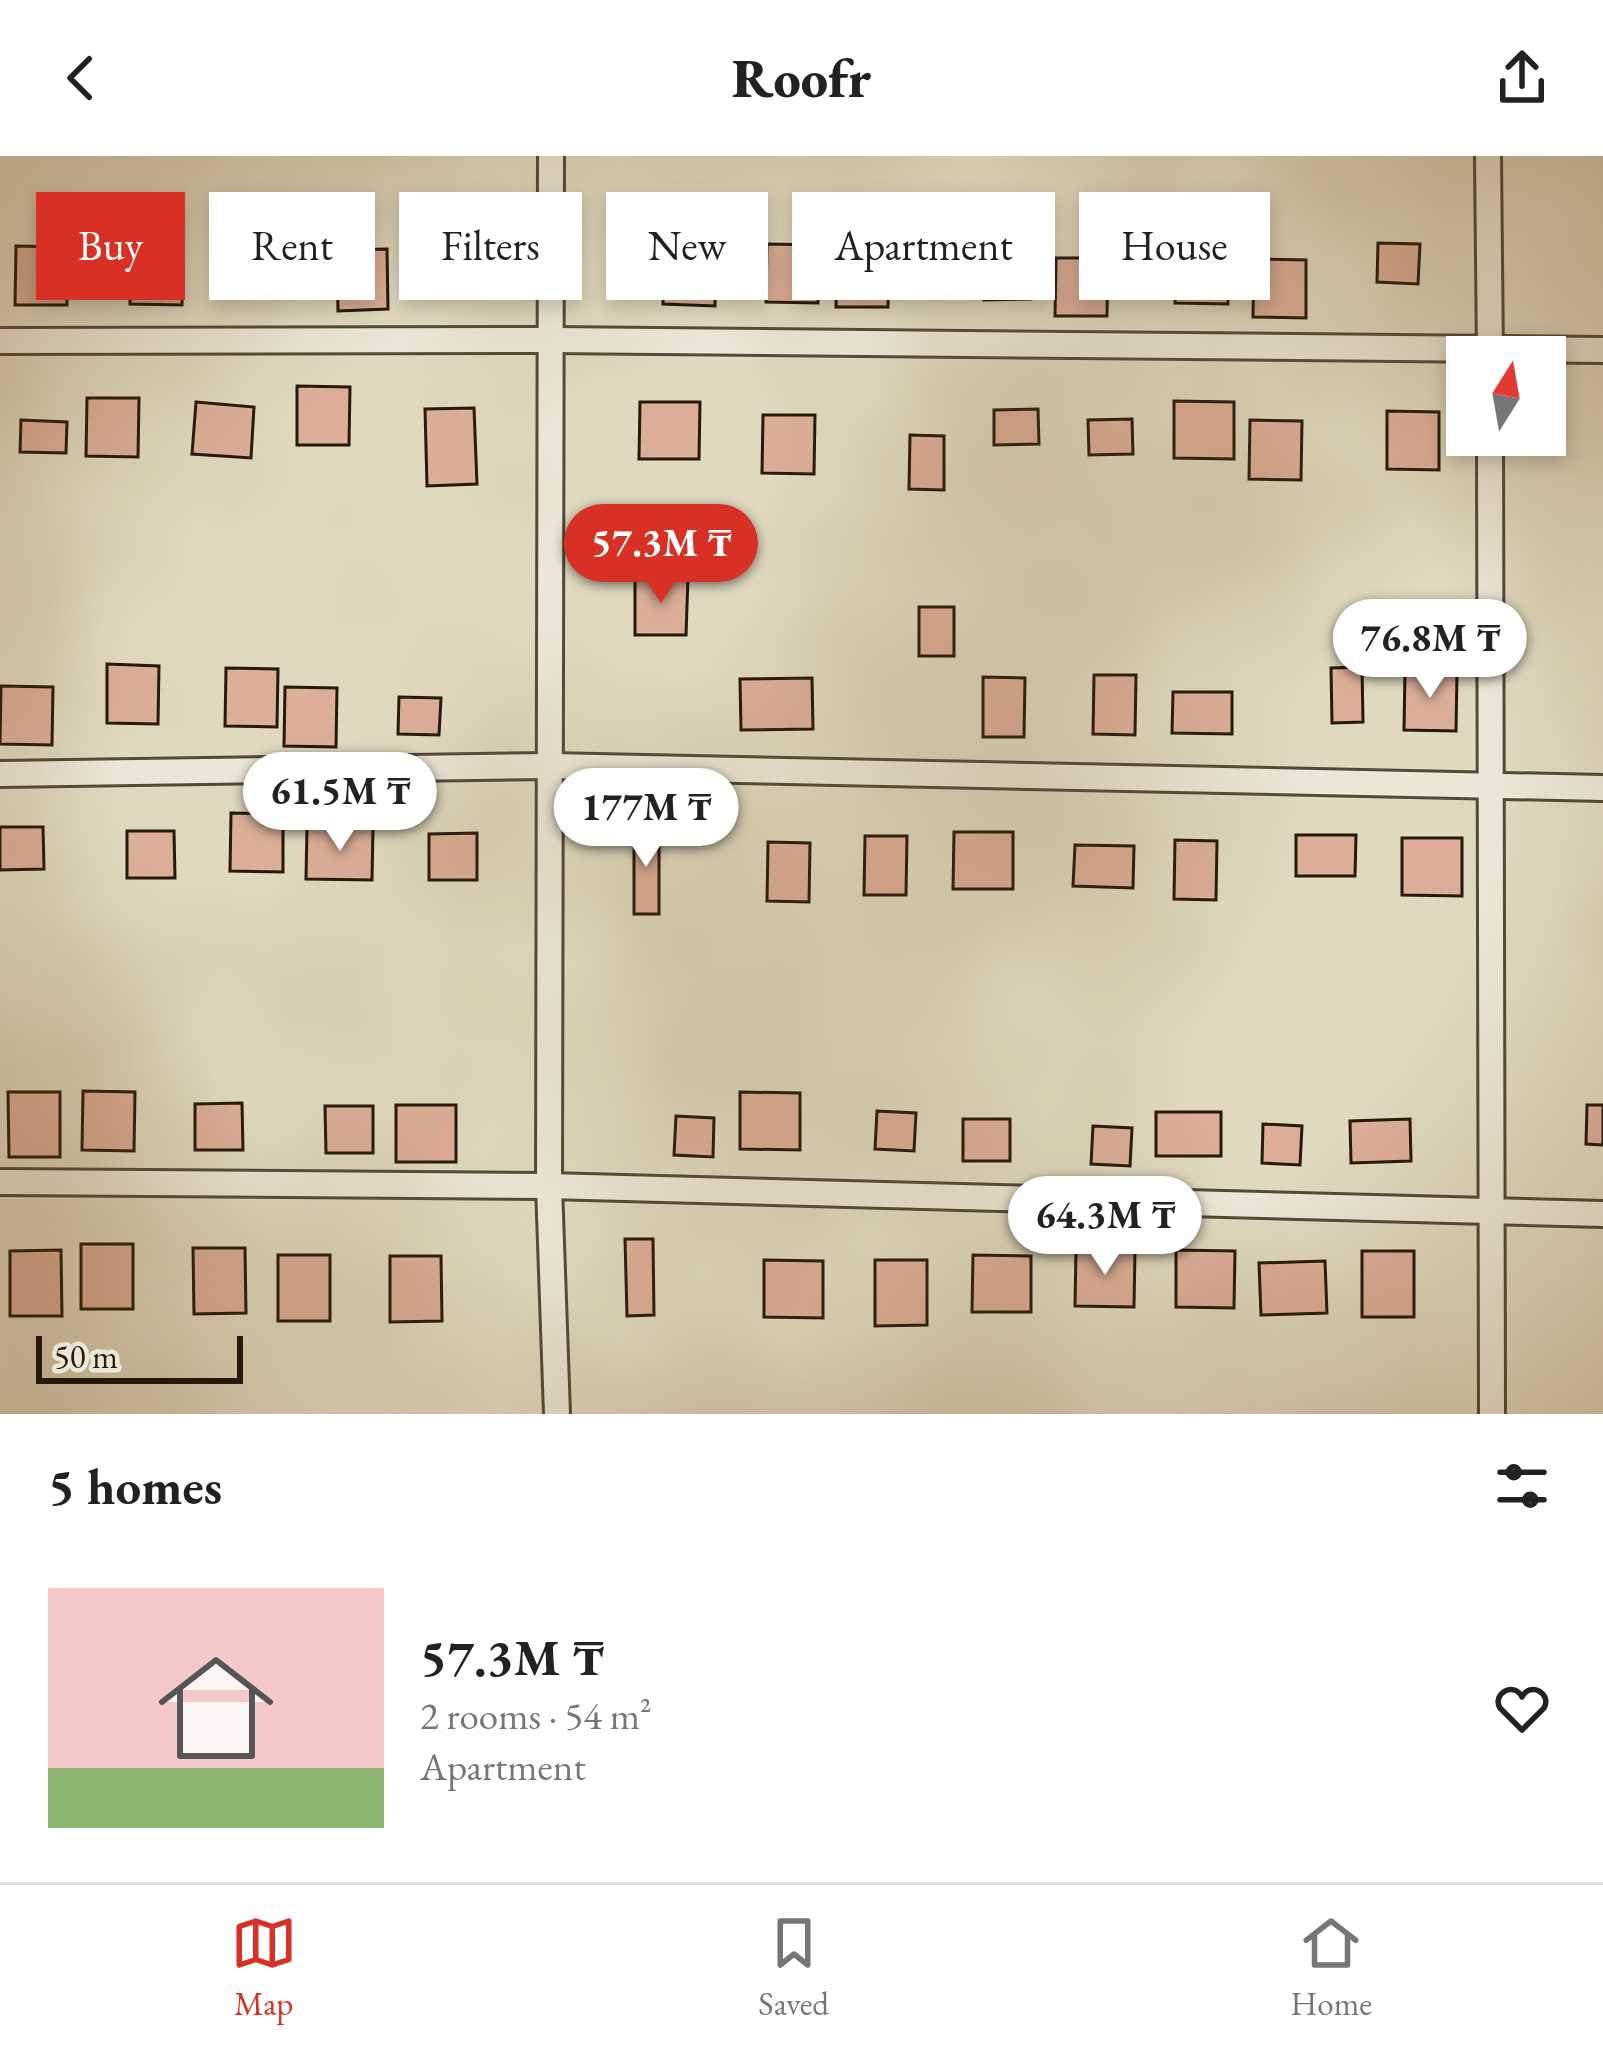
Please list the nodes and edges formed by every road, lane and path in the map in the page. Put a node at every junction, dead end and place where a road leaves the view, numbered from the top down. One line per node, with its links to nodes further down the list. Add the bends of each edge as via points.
1 (551, 156): 4 (street)
2 (1489, 156): 3 (street)
3 (1490, 336)
4 (550, 340): 5 (street); 7 (street); 10 (street)
5 (0, 341)
6 (1603, 350): 8 (street)
7 (1446, 351)
8 (1566, 351)
9 (1490, 456): 12 (street)
10 (550, 766): 11 (street); 12 (street); 15 (street)
11 (0, 774)
12 (1490, 786): 13 (street); 16 (street)
13 (1603, 788)
14 (0, 1182): 15 (street)
15 (549, 1186): 16 (street); 18 (street)
16 (1491, 1214): 17 (street); 19 (street)
17 (1603, 1214)
18 (557, 1414)
19 (1492, 1414)

